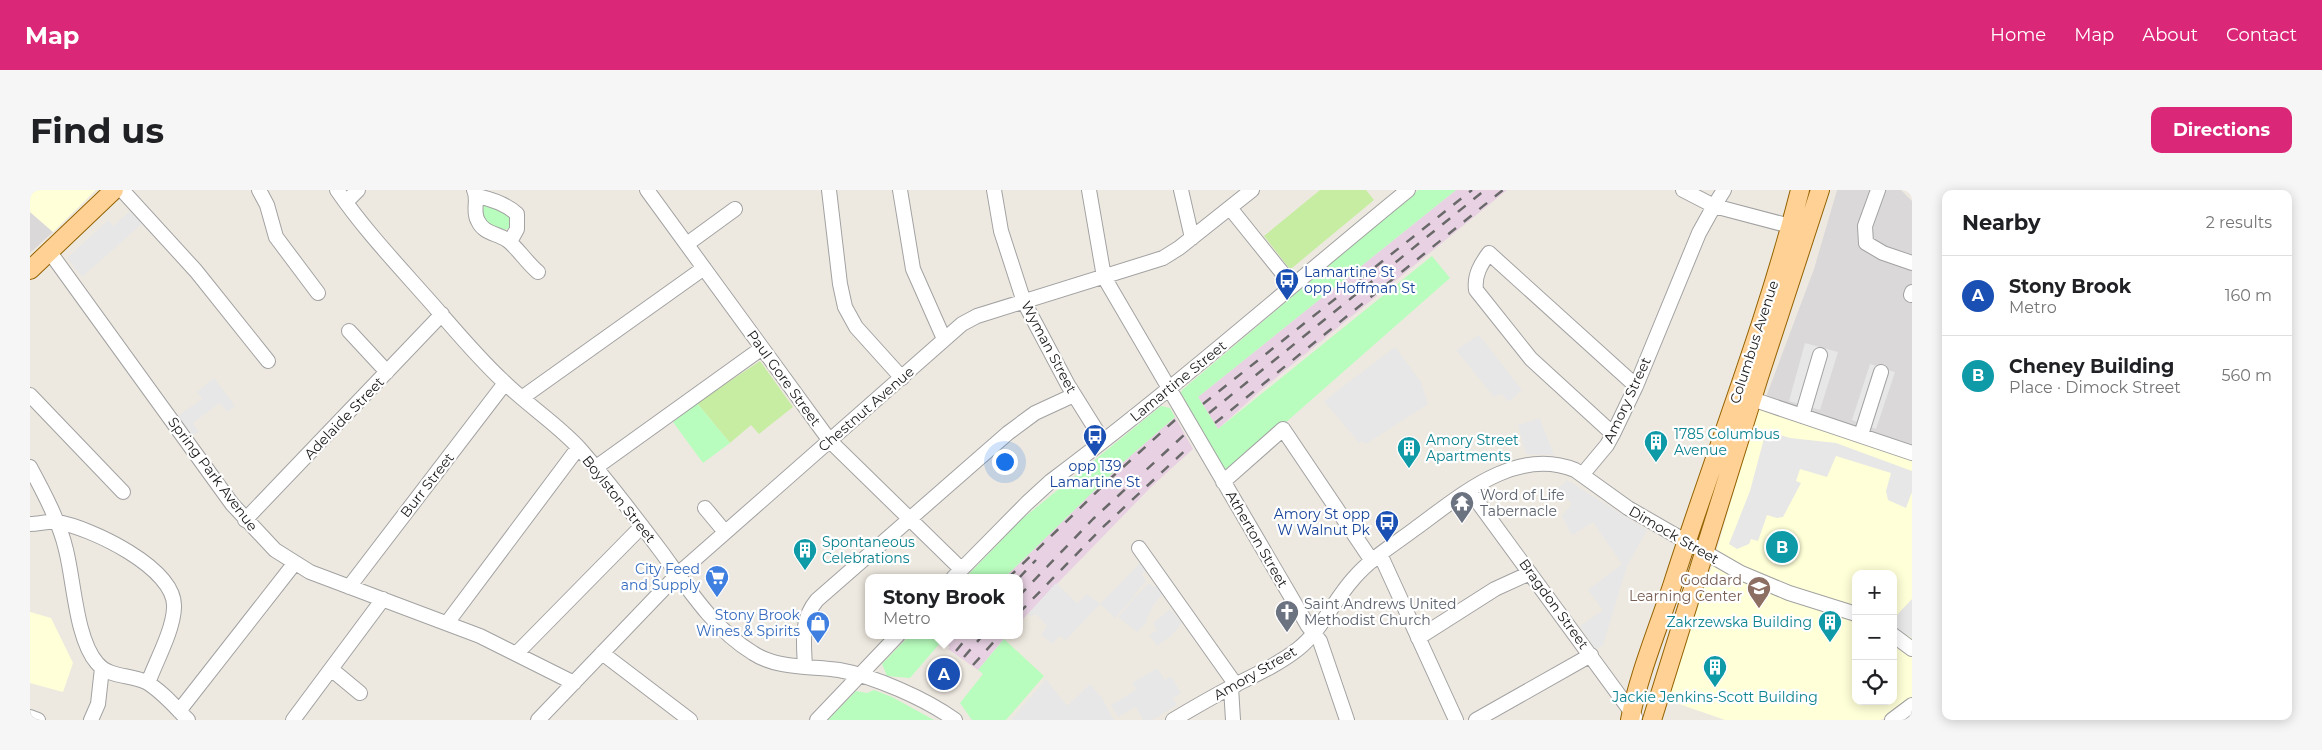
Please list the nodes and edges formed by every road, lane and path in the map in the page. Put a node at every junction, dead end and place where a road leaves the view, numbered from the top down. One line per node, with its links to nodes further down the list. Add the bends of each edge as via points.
1 (114, 190): 28 (main road)
2 (122, 190): 42 (street, via 196,271)
3 (259, 190): 35 (street, via 267,204 276,237)
4 (337, 190): 20 (street, Boylston Street)
5 (358, 190): 20 (street)
6 (647, 190): 27 (street, Paul Gore Street)
7 (829, 190): 45 (street, via 845,307 856,327)
8 (900, 190): 39 (street, via 913,269)
9 (994, 190): 36 (street, Wyman Street, via 1002,231)
10 (1089, 190): 33 (street, Atherton Street)
11 (1181, 190): 25 (street)
12 (1252, 190): 22 (street, Chestnut Avenue)
13 (1408, 190): 34 (street, Lamartine Street)
14 (1682, 190): 21 (street)
15 (1724, 190): 21 (street, Amory Street)
16 (1800, 190): 24 (main road, Columbus Avenue)
17 (1820, 190): 52 (main road, Columbus Avenue)
18 (1878, 190): 29 (street, via 1865,226 1866,243)
19 (476, 193): 26 (street, via 477,221 490,233); 26 (street, via 511,208 517,214 517,229)
20 (346, 202): 37 (street, Boylston Street)
21 (1714, 206): 24 (street); 47 (street, Amory Street, via 1699,233)
22 (1230, 208): 25 (street, Chestnut Avenue); 34 (street)
23 (736, 209): 27 (street)
24 (1790, 226): 73 (main road, Columbus Avenue, via 1724,437)
25 (1192, 238): 33 (street, Chestnut Avenue, via 1163,258)
26 (507, 240): 32 (street)
27 (687, 244): 30 (street, Paul Gore Street)
28 (49, 251): 31 (main road); 67 (street, Spring Park Avenue)
29 (1912, 263)
30 (704, 268): 40 (street, Paul Gore Street); 51 (street)
31 (30, 270)
32 (538, 272)
33 (1104, 277): 36 (street, Chestnut Avenue); 48 (street, Atherton Street)
34 (1292, 285): 48 (street, Lamartine Street)
35 (318, 293)
36 (1024, 302): 39 (street, Chestnut Avenue, via 972,318); 50 (street, Wyman Street)
37 (442, 314): 43 (street, Adelaide Street); 46 (street, Boylston Street)
38 (349, 331): 43 (street)
39 (944, 340): 45 (street, Chestnut Avenue)
40 (762, 348): 57 (street, Paul Gore Street); 61 (street)
41 (1820, 355): 53 (street)
42 (268, 361)
43 (387, 372): 67 (street, Adelaide Street)
44 (1882, 372): 55 (street)
45 (902, 378): 57 (street, Chestnut Avenue)
46 (504, 383): 51 (street, Boylston Street); 81 (street, Burr Street)
47 (1636, 386): 54 (street, Amory Street); 54 (street, via 1489,253 1477,273 1476,290 1531,359)
48 (1168, 389): 56 (street, Lamartine Street); 63 (street, Atherton Street)
49 (30, 395): 65 (street)
50 (1074, 395): 56 (street, Wyman Street); 68 (street, via 1035,413 1008,433)
51 (523, 398): 58 (street, Boylston Street)
52 (1752, 399): 53 (street); 75 (main road, Columbus Avenue)
53 (1802, 416): 55 (street)
54 (1613, 434): 62 (street, Amory Street)
55 (1861, 435): 59 (street)
56 (1103, 440): 80 (street, Lamartine Street, via 1027,503)
57 (830, 441): 68 (street, Paul Gore Street); 72 (street, Chestnut Avenue)
58 (578, 448): 61 (street, Boylston Street); 84 (street)
59 (1912, 453)
60 (30, 467): 69 (street)
61 (595, 468): 71 (street, Boylston Street)
62 (1582, 475): 64 (street, Amory Street, via 1567,466 1522,466); 73 (street, Dimock Street)
63 (1223, 482): 76 (street, via 1283,429); 85 (street, Atherton Street)
64 (1469, 490): 76 (street, Amory Street); 78 (street, Bragdon Street)
65 (123, 492)
66 (705, 508): 72 (street)
67 (245, 520): 77 (street, Spring Park Avenue, via 270,546)
68 (909, 520): 80 (street, Paul Gore Street); 93 (street, via 813,605 804,626)
69 (56, 522): 70 (street); 94 (street, via 66,549 88,650); 97 (street, via 108,540 136,555 161,578 171,593 174,606 171,621)
70 (30, 524)
71 (642, 526): 79 (street, Boylston Street); 90 (street)
72 (725, 532): 79 (street, Chestnut Avenue)
73 (1686, 543): 75 (street, Dimock Street); 103 (main road, Columbus Avenue)
74 (1139, 548): 99 (street)
75 (1705, 554): 83 (street, Dimock Street, via 1772,586); 117 (main road, Columbus Avenue)
76 (1376, 558): 85 (street, Amory Street, via 1341,593); 86 (street)
77 (294, 564): 81 (street, Spring Park Avenue); 102 (street)
78 (1530, 573): 86 (street, via 1495,590); 92 (street, Bragdon Street)
79 (678, 574): 91 (street, Chestnut Avenue); 93 (street, Boylston Street, via 715,621 742,646 763,659)
80 (957, 574)
81 (348, 587): 82 (street, Spring Park Avenue)
82 (383, 599): 84 (street, Spring Park Avenue); 95 (street)
83 (1852, 613)
84 (447, 623): 90 (street, Spring Park Avenue)
85 (1315, 634): 99 (street, Amory Street, via 1283,660); 114 (street, Atherton Street)
86 (1418, 638): 115 (street)
87 (1897, 638): 89 (street)
88 (894, 639): 96 (street)
89 (1912, 649)
90 (517, 653): 98 (street, Spring Park Avenue)
91 (602, 653): 98 (street, Chestnut Avenue); 109 (street)
92 (1591, 655): 103 (street, Bragdon Street); 116 (street)
93 (805, 667): 96 (street, Boylston Street)
94 (102, 668): 97 (street); 106 (street, via 98,704)
95 (331, 669): 100 (street); 107 (street)
96 (859, 676): 110 (street); 111 (street, Boylston Street, via 915,697)
97 (148, 683): 102 (street)
98 (574, 683): 108 (street, Chestnut Avenue)
99 (1233, 686): 112 (street, Amory Street); 113 (street)
100 (360, 693)
101 (1912, 705): 118 (street)
102 (183, 715)
103 (1633, 717)
104 (30, 718): 105 (street)
105 (38, 720)
106 (92, 720)
107 (293, 720)
108 (538, 720)
109 (690, 720)
110 (817, 720)
111 (955, 720)
112 (1172, 720)
113 (1234, 720)
114 (1347, 720)
115 (1456, 720)
116 (1476, 720)
117 (1652, 720)
118 (1892, 720)

